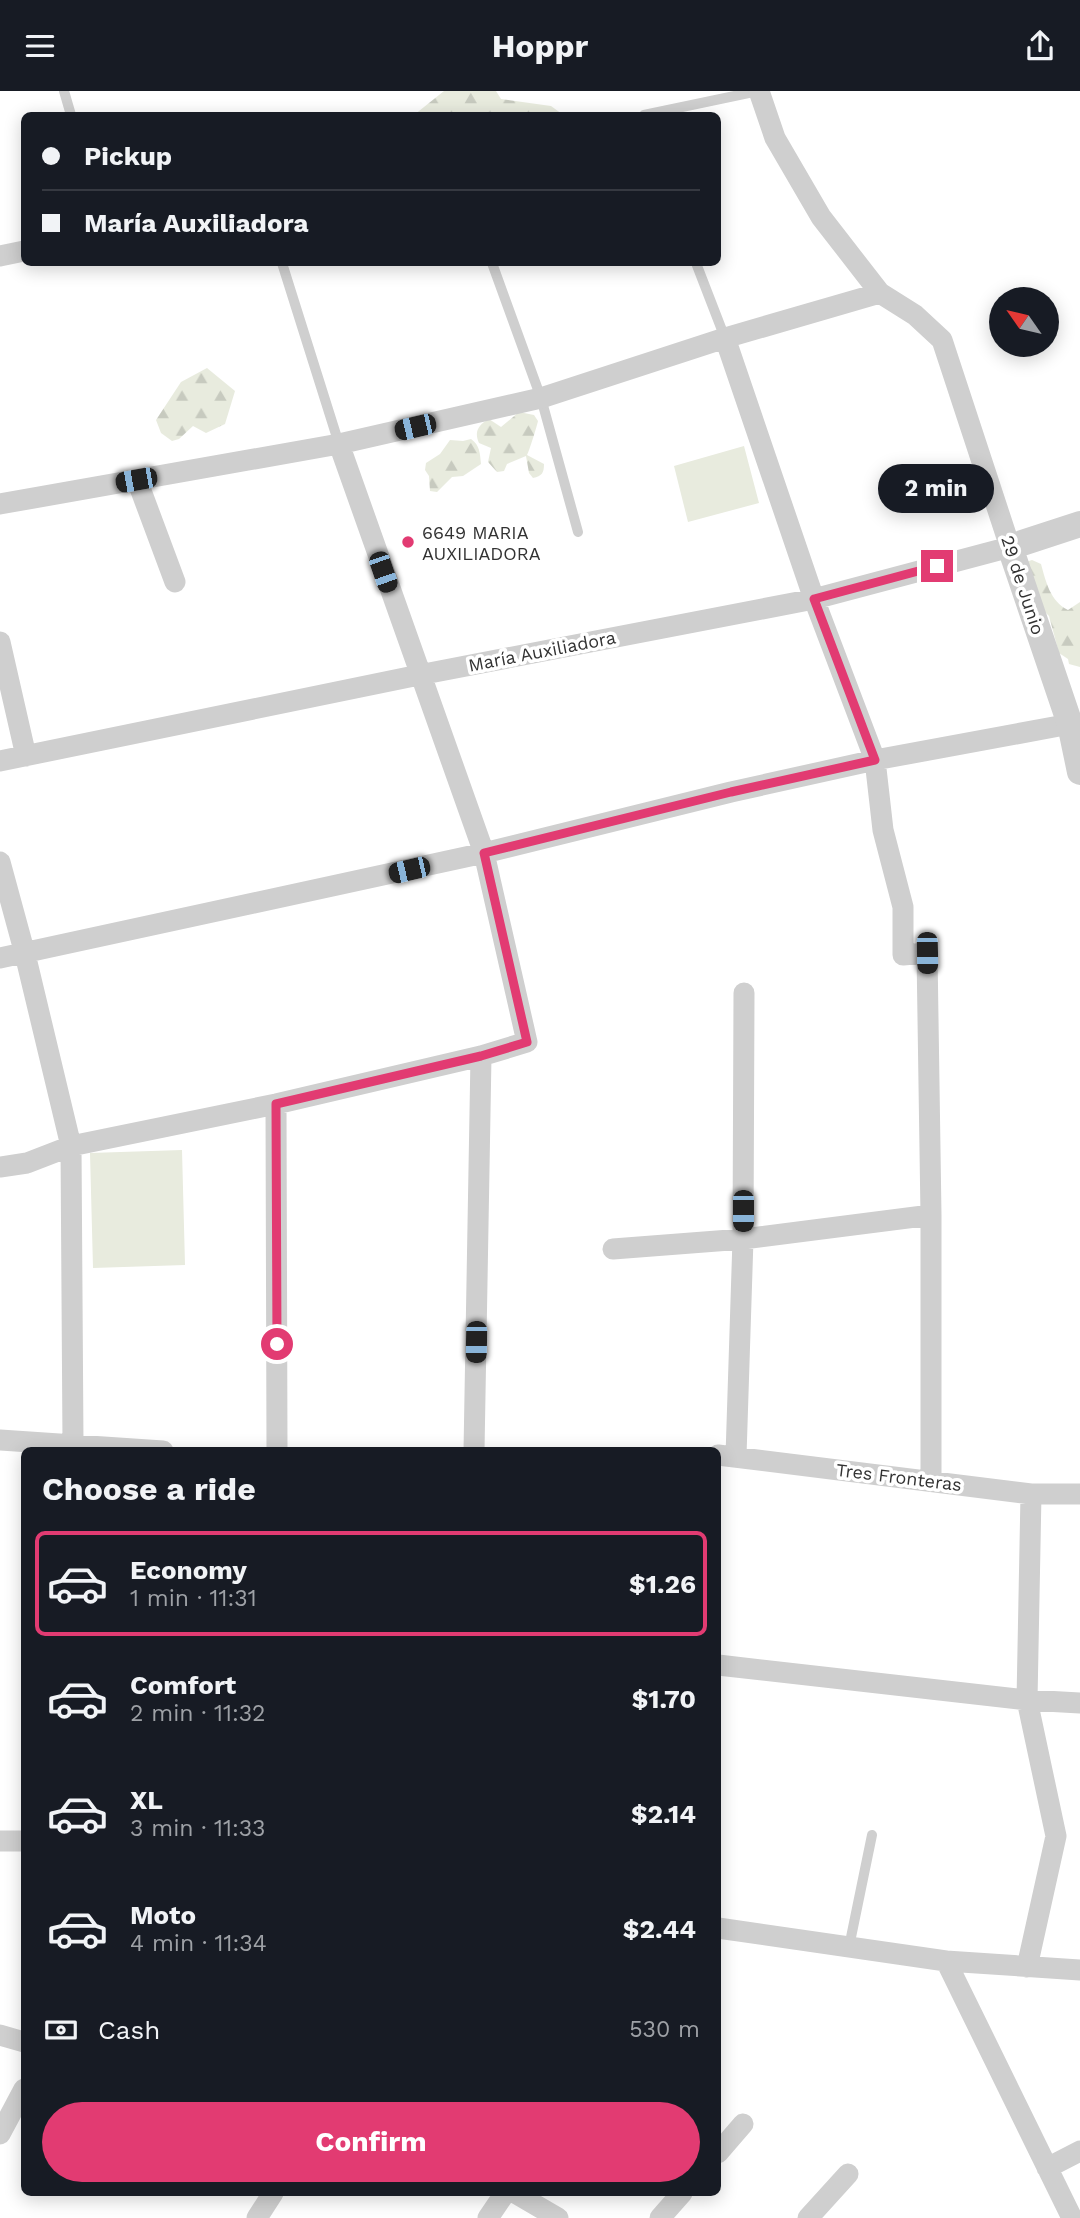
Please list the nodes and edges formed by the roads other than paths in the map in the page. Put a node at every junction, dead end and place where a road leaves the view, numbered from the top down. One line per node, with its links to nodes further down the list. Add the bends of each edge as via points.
1 (64, 91): 3 (lane)
2 (758, 91): 4 (lane); 10 (street, 29 de Junio, via 775,138 821,218)
3 (70, 112)
4 (659, 112)
5 (21, 252): 6 (street)
6 (0, 256)
7 (283, 266): 13 (lane)
8 (493, 266): 12 (lane)
9 (697, 266): 11 (lane)
10 (880, 293): 11 (street); 18 (street, 29 de Junio, via 915,315 942,340)
11 (725, 338): 12 (street); 20 (street)
12 (541, 398): 13 (street); 17 (lane)
13 (339, 444): 14 (street); 22 (street)
14 (136, 480): 15 (street); 19 (street)
15 (0, 504)
16 (1080, 524): 18 (street, María Auxiliadora)
17 (578, 532)
18 (1010, 547): 20 (street, María Auxiliadora); 23 (street, 29 de Junio)
19 (175, 582)
20 (814, 599): 22 (street, María Auxiliadora); 25 (street)
21 (0, 642): 24 (street)
22 (419, 675): 24 (street, María Auxiliadora); 28 (street)
23 (1070, 724): 25 (street); 27 (street, 29 de Junio)
24 (26, 756): 26 (street, María Auxiliadora)
25 (875, 760): 28 (street); 37 (street, via 883,829 903,907 904,955 927,953)
26 (0, 761)
27 (1080, 772)
28 (484, 853): 30 (street); 33 (street, via 527,1042)
29 (0, 862): 30 (street)
30 (25, 954): 31 (street); 35 (street)
31 (0, 958)
32 (744, 993): 38 (street)
33 (481, 1056): 34 (street); 44 (street)
34 (276, 1104): 35 (street); 43 (street)
35 (71, 1146): 36 (street, via 27,1163); 41 (street)
36 (0, 1167)
37 (931, 1215): 38 (street); 46 (street)
38 (743, 1238): 39 (street); 45 (street)
39 (613, 1249)
40 (0, 1440): 41 (street)
41 (73, 1443): 42 (street)
42 (96, 1447)
43 (277, 1447)
44 (474, 1447)
45 (727, 1455): 46 (street, Tres Fronteras)
46 (931, 1481): 47 (street, Tres Fronteras)
47 (1031, 1494): 48 (street, Tres Fronteras); 50 (street)
48 (1080, 1494)
49 (721, 1665): 50 (street)
50 (1027, 1700): 51 (street); 58 (street, via 1056,1836)
51 (1080, 1703)
52 (872, 1835): 56 (lane)
53 (0, 1841): 54 (street)
54 (21, 1841)
55 (721, 1928): 56 (street)
56 (849, 1947): 57 (street)
57 (946, 1961): 58 (street); 67 (street)
58 (1027, 1967): 59 (street)
59 (1080, 1970)
60 (0, 2035): 61 (street)
61 (21, 2041)
62 (21, 2095): 64 (street)
63 (743, 2124): 65 (street)
64 (0, 2134)
65 (721, 2150)
66 (1080, 2151): 67 (street)
67 (1047, 2168): 78 (street)
68 (848, 2174): 77 (street)
69 (271, 2196): 73 (street)
70 (503, 2196): 74 (street)
71 (520, 2196): 75 (street)
72 (679, 2196): 76 (street)
73 (257, 2218)
74 (488, 2218)
75 (558, 2218)
76 (660, 2218)
77 (808, 2218)
78 (1072, 2218)

